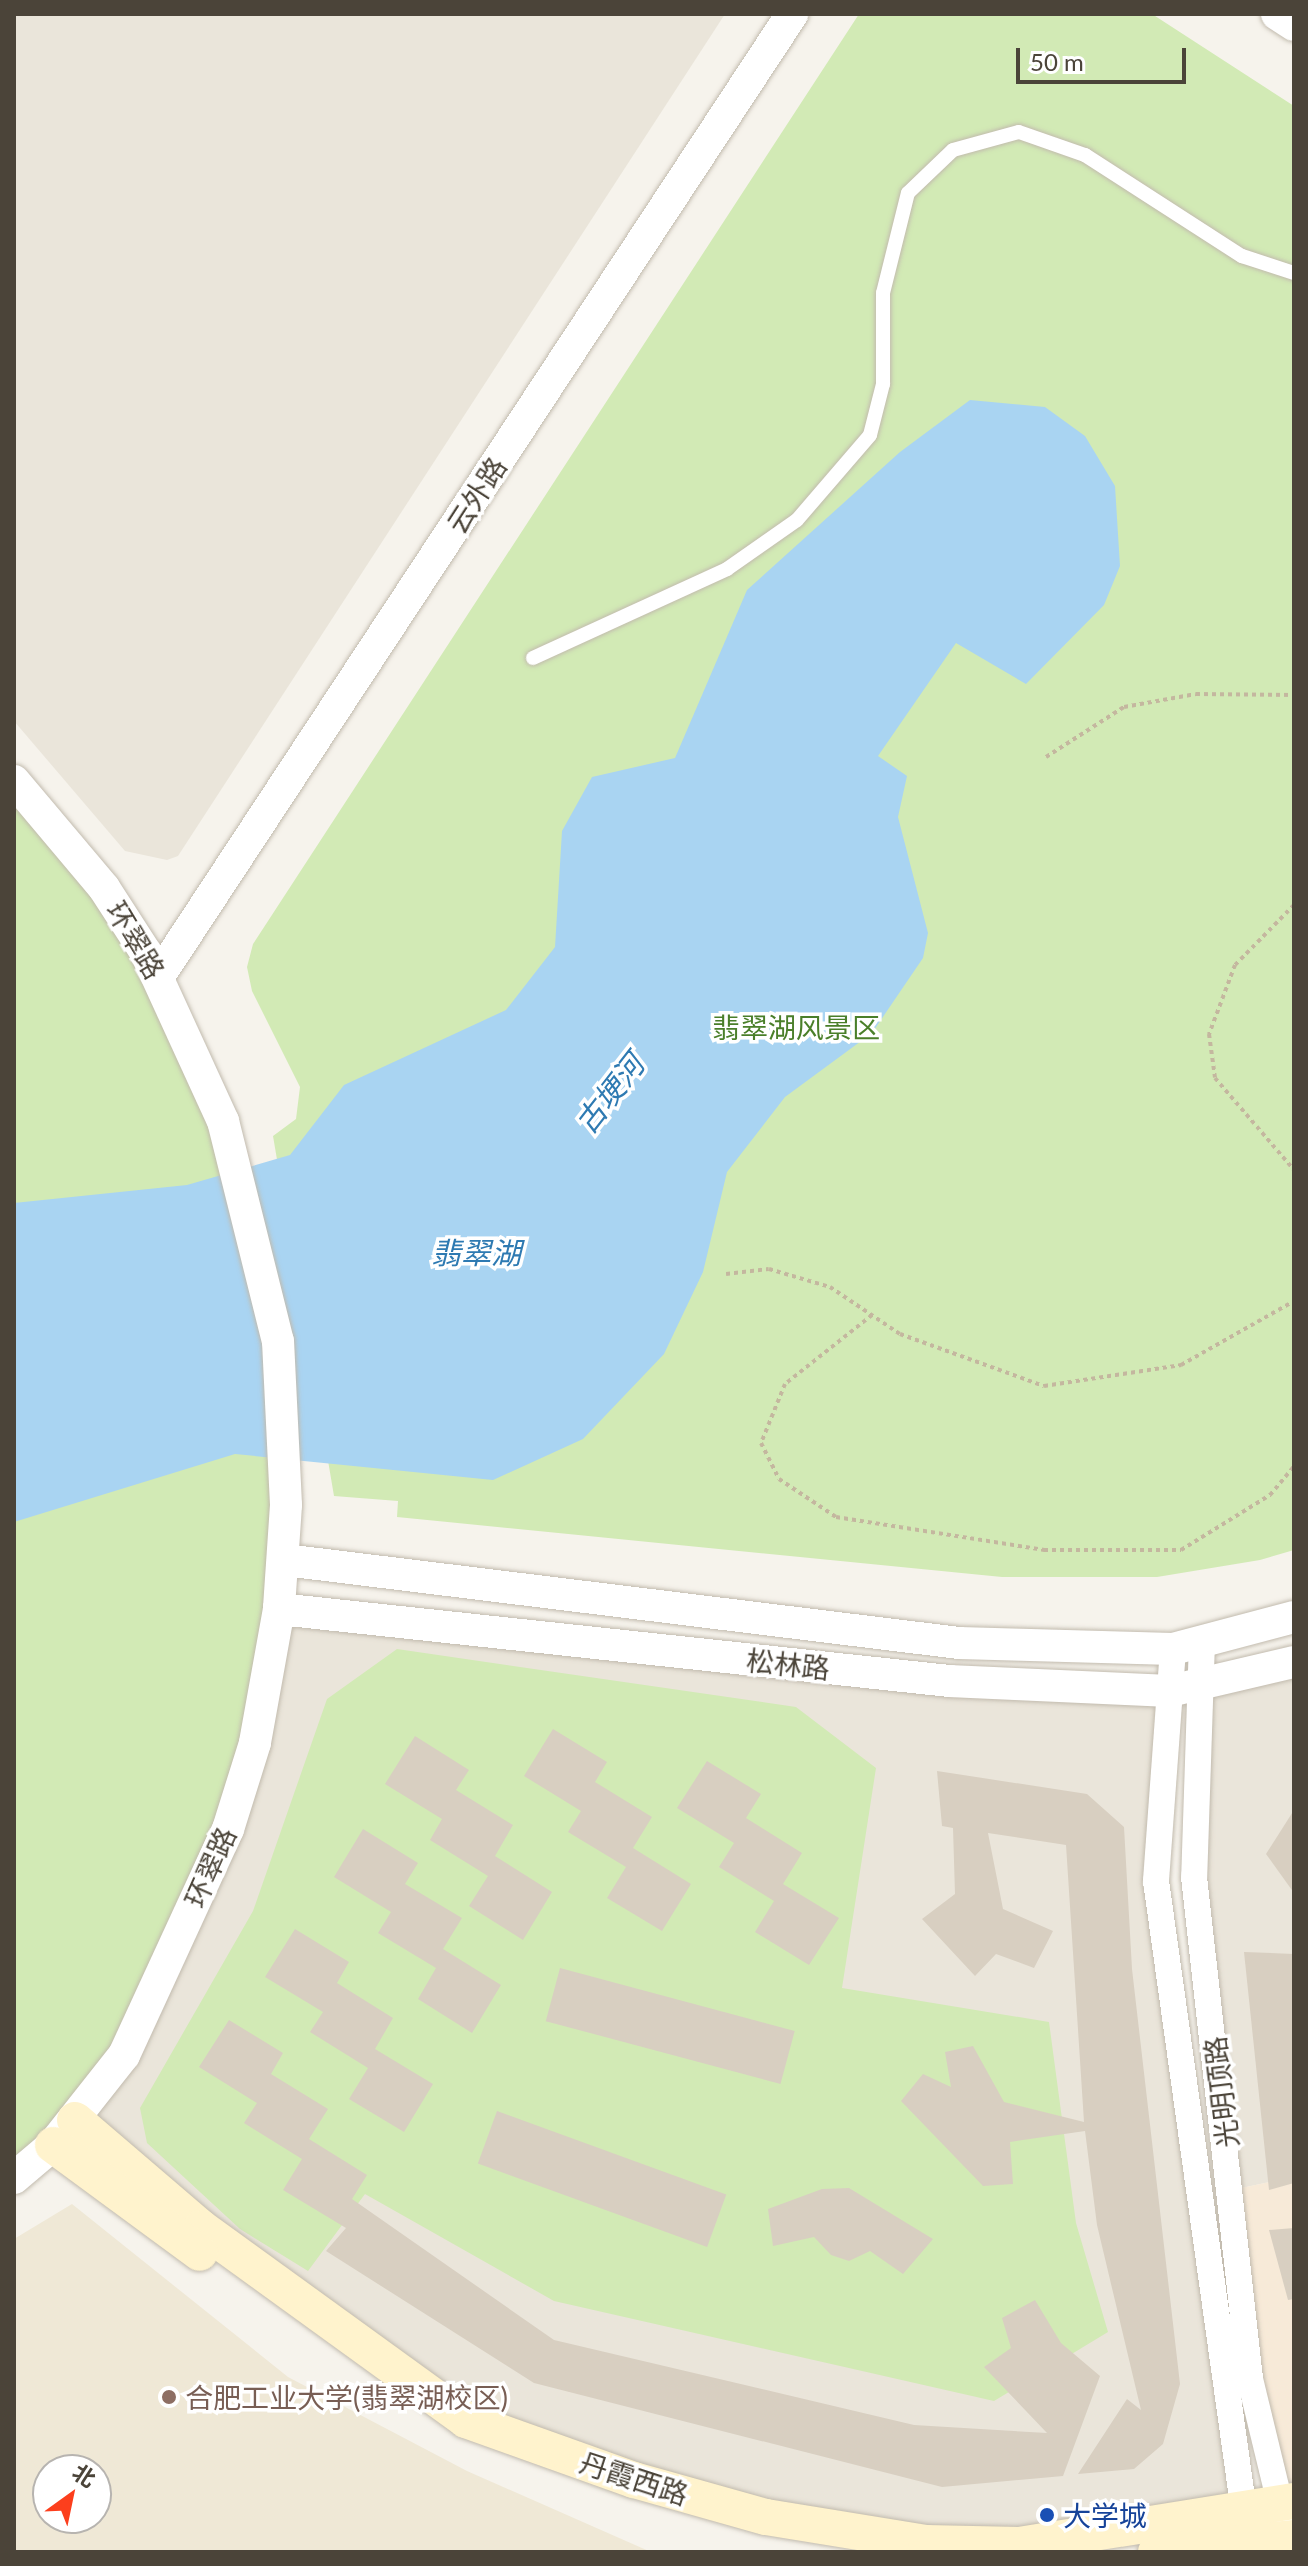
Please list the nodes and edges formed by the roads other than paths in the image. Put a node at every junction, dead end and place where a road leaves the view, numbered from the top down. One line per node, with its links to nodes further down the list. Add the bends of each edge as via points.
1 (792, 14): 7 (street, 云外路)
2 (1277, 14): 3 (street)
3 (1294, 25)
4 (1294, 273): 5 (lane, via 1242,256 1085,155 1019,132 953,150 908,193 883,293 883,384 870,435 797,520 727,569)
5 (533, 658)
6 (14, 781): 7 (street, 环翠路, via 104,888)
7 (159, 976): 8 (street, 环翠路, via 223,1121 278,1341)
8 (285, 1560): 9 (street, 环翠路); 11 (street, 松林路, via 959,1643)
9 (279, 1609): 13 (street, 松林路, via 949,1681); 14 (street, 环翠路, via 255,1743 228,1829 124,2055)
10 (1294, 1617): 11 (street, 松林路)
11 (1188, 1645): 13 (street, 光明顶路)
12 (1294, 1662): 13 (street, 松林路)
13 (1185, 1689): 16 (street, 光明顶路, via 1194,1877); 16 (street, 光明顶路, via 1156,1881)
14 (64, 2132): 15 (street, 环翠路); 16 (main road, 丹霞西路, via 466,2420 634,2480 766,2517 926,2543 1019,2545); 18 (main road, 丹霞西路, via 472,2441 655,2503 784,2539)
15 (14, 2178)
16 (1266, 2514): 17 (main road, 丹霞西路); 19 (main road, 丹霞西路)
17 (1292, 2538)
18 (865, 2552)
19 (1156, 2552)

